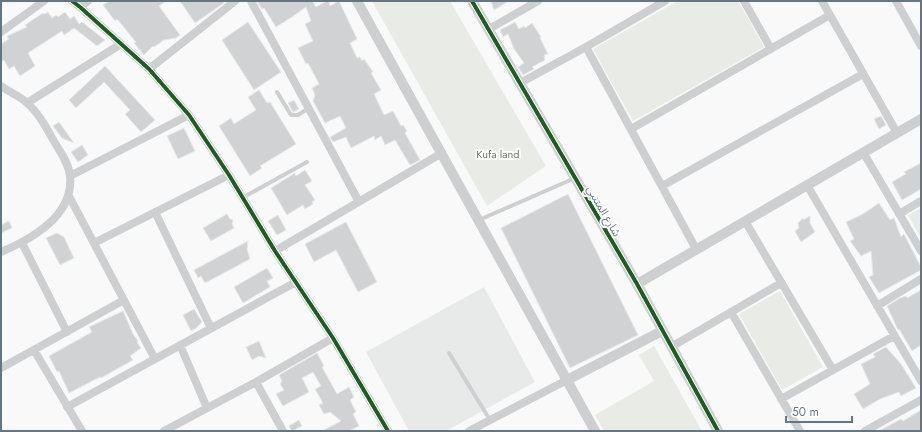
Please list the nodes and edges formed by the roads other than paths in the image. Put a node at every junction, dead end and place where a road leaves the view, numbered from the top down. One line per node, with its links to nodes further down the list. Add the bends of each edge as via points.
1 (44, 1): 16 (street)
2 (72, 1): 13 (street)
3 (88, 1): 13 (street)
4 (235, 1): 21 (street)
5 (252, 1): 27 (street)
6 (357, 1): 33 (street)
7 (472, 1): 15 (street, شارع المتنبي)
8 (538, 1): 15 (street)
9 (665, 1): 19 (street)
10 (744, 1): 20 (street)
11 (822, 1): 14 (street)
12 (896, 1): 17 (street)
13 (80, 7): 18 (street)
14 (830, 15): 20 (street); 22 (street)
15 (489, 29): 23 (street, شارع المتنبي)
16 (1, 32)
17 (920, 40)
18 (120, 44): 21 (street); 26 (street)
19 (586, 47): 23 (street); 30 (street)
20 (771, 49): 30 (street)
21 (149, 69): 28 (street)
22 (863, 74): 31 (street); 39 (street)
23 (520, 83): 37 (street, شارع المتنبي)
24 (1, 86): 26 (street)
25 (277, 92): 27 (lane, via 292,115 298,115)
26 (27, 103): 36 (street, via 45,125 63,156)
27 (309, 108): 43 (street)
28 (189, 115): 35 (street); 36 (street)
29 (921, 119): 31 (street)
30 (631, 130): 39 (street)
31 (897, 133): 32 (street)
32 (863, 152): 38 (street); 45 (street)
33 (442, 153): 43 (street); 46 (street)
34 (307, 162): 41 (lane)
35 (229, 175): 41 (street); 44 (street)
36 (70, 176): 40 (street)
37 (575, 178): 46 (lane); 57 (street, شارع المتنبي)
38 (807, 185): 47 (street); 59 (street)
39 (662, 186): 50 (street)
40 (69, 196): 48 (street, via 61,211 45,228); 49 (street)
41 (242, 198): 51 (street)
42 (921, 201): 45 (street)
43 (359, 202): 51 (street)
44 (155, 212): 49 (street); 61 (street)
45 (899, 214): 52 (street)
46 (479, 220): 75 (street)
47 (745, 221): 50 (street); 56 (street)
48 (22, 243): 53 (street); 63 (street)
49 (94, 243): 58 (street)
50 (696, 249): 57 (street)
51 (275, 251): 55 (street)
52 (921, 251)
53 (1, 252)
54 (921, 279): 59 (street)
55 (296, 282): 61 (street); 65 (street)
56 (782, 283): 60 (street); 74 (street)
57 (637, 284): 62 (street, شارع المتنبي)
58 (124, 300): 63 (street); 70 (street)
59 (877, 306): 64 (street)
60 (731, 312): 67 (street); 78 (street)
61 (211, 328): 66 (street)
62 (662, 331): 67 (street, شارع المتنبي); 75 (street)
63 (67, 332): 68 (street)
64 (894, 336): 73 (street); 74 (street)
65 (333, 338): 76 (street); 87 (street)
66 (180, 345): 70 (street); 81 (street)
67 (671, 347): 90 (street, شارع المتنبي)
68 (34, 350): 72 (street); 80 (street)
69 (449, 353): 82 (lane)
70 (155, 359): 80 (street)
71 (921, 364): 73 (street)
72 (1, 368)
73 (914, 368): 77 (street)
74 (833, 370): 78 (street)
75 (567, 380): 82 (street); 89 (street)
76 (256, 382): 81 (street); 86 (street)
77 (921, 382)
78 (781, 399): 91 (street)
79 (921, 400): 83 (street)
80 (67, 407): 84 (street)
81 (207, 408): 85 (street)
82 (490, 420): 88 (street)
83 (869, 430)
84 (82, 431)
85 (164, 431)
86 (283, 431)
87 (388, 431)
88 (469, 431)
89 (595, 431)
90 (718, 431)
91 (800, 431)

